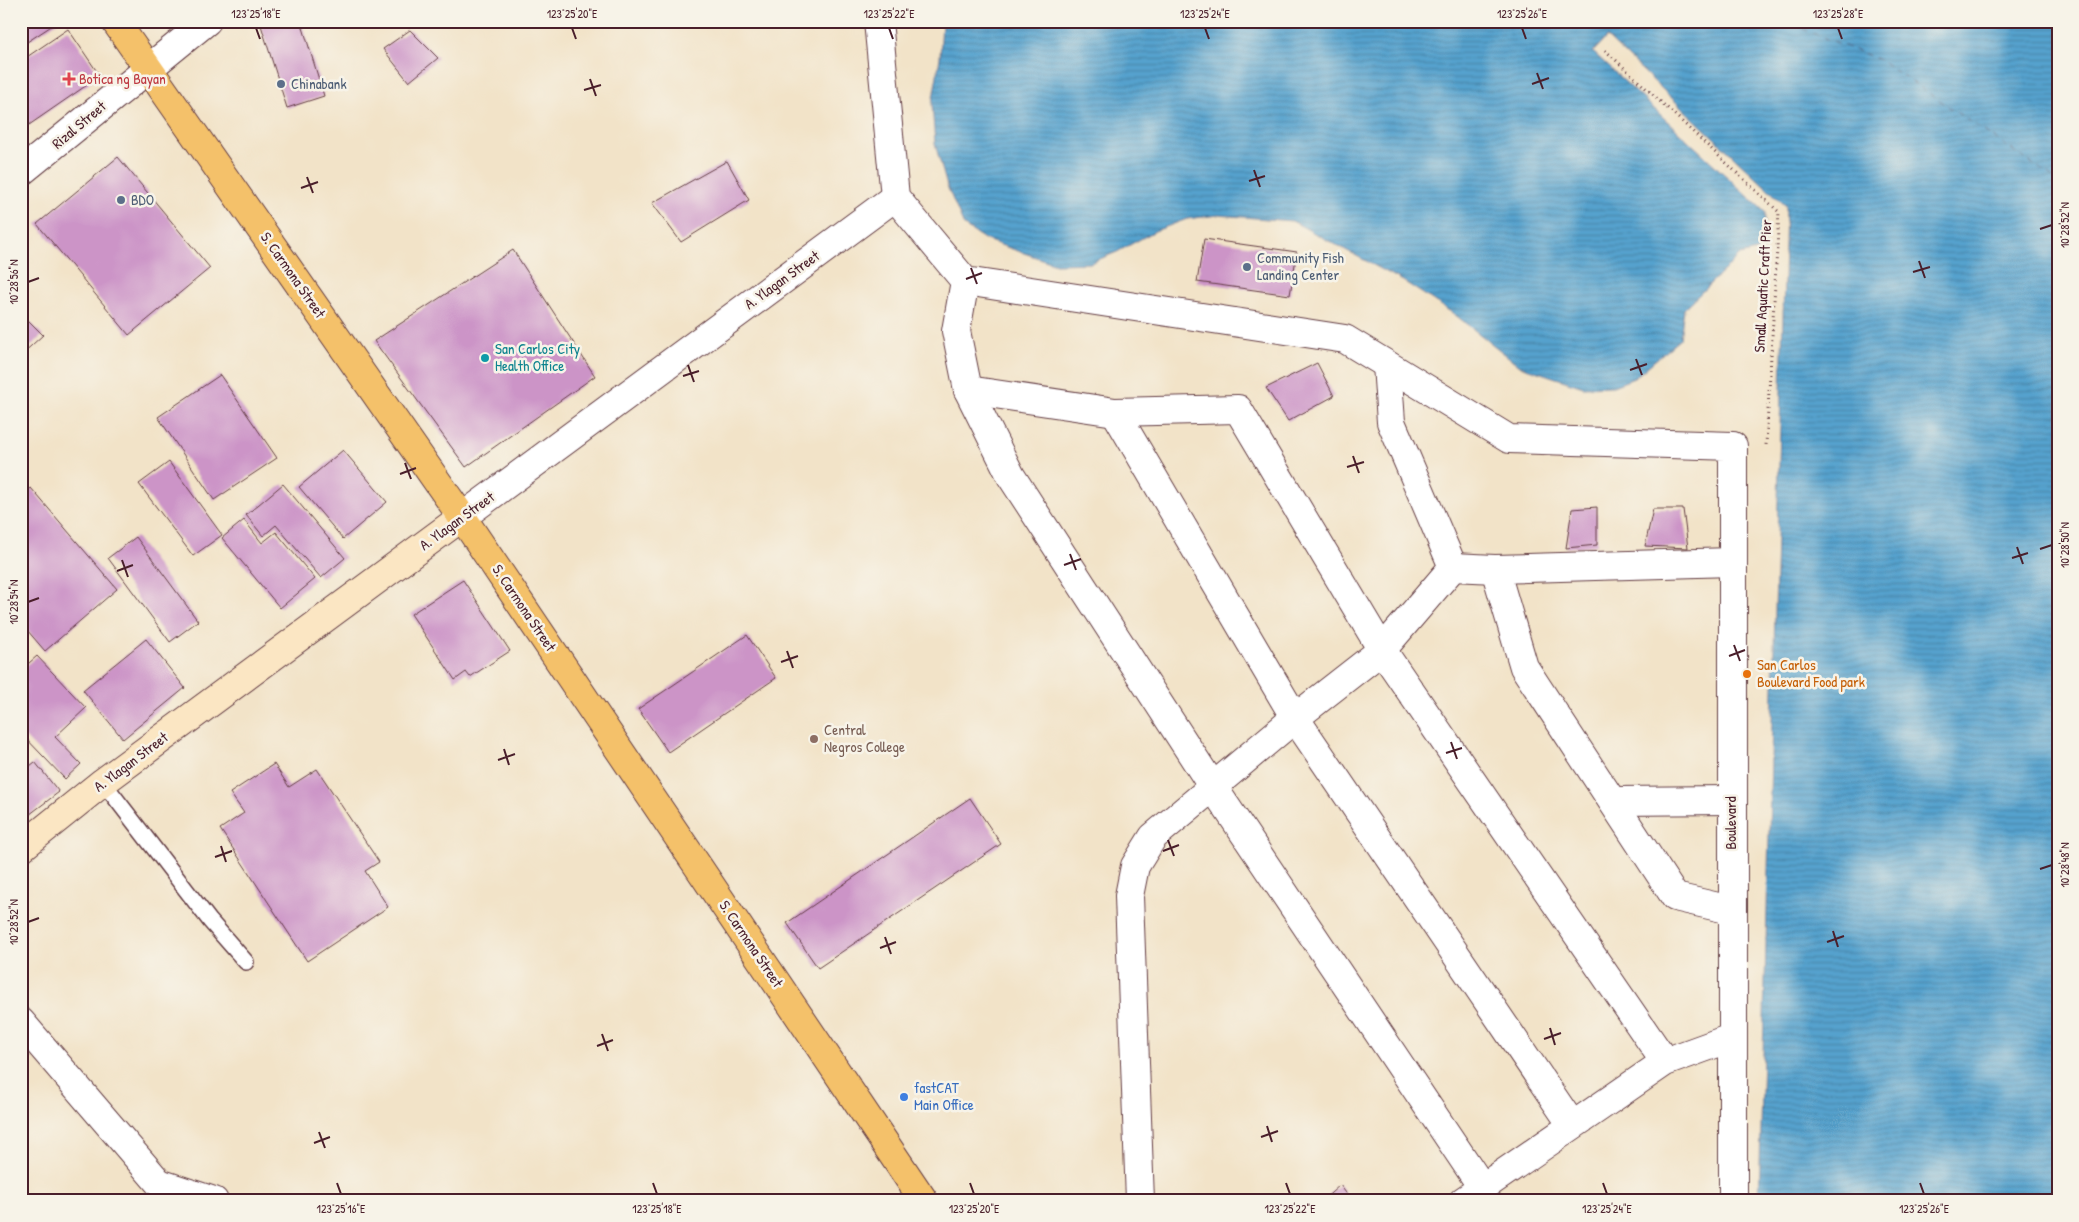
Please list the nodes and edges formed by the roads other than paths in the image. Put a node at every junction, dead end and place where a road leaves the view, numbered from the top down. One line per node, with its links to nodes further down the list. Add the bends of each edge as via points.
1 (115, 21): 4 (highway, S. Carmona Street)
2 (207, 21): 4 (street, Rizal Street)
3 (878, 21): 6 (street)
4 (148, 67): 5 (street, Rizal Street); 11 (highway, S. Carmona Street)
5 (21, 172)
6 (895, 197): 7 (street); 11 (street, A. Ylagan Street)
7 (965, 281): 8 (street, via 1345,339); 9 (street, via 956,330)
8 (1387, 365): 12 (street, Boulevard, via 1508,439 1733,446); 13 (street, via 1391,422)
9 (968, 390): 10 (street); 18 (street, via 1011,476)
10 (1114, 412): 15 (street, via 1238,409); 16 (street)
11 (462, 517): 17 (street, A. Ylagan Street); 30 (highway, S. Carmona Street)
12 (1732, 562): 14 (street); 20 (street, Boulevard)
13 (1453, 567): 14 (street); 15 (street)
14 (1495, 569): 19 (street, via 1524,667)
15 (1382, 650): 16 (street); 26 (street)
16 (1295, 718): 18 (street); 27 (street)
17 (103, 782): 21 (street, A. Ylagan Street); 23 (lane, via 210,921)
18 (1213, 787): 28 (street); 31 (street, via 1153,836 1135,866 1129,896)
19 (1614, 800): 20 (street); 22 (street, via 1675,897)
20 (1731, 800): 22 (street, Boulevard)
21 (21, 848)
22 (1731, 910): 25 (street, Boulevard)
23 (246, 962)
24 (21, 1022): 29 (street, via 159,1183)
25 (1731, 1038): 26 (street); 32 (street, Boulevard)
26 (1665, 1062): 27 (street)
27 (1572, 1125): 28 (street)
28 (1472, 1194)
29 (214, 1201)
30 (924, 1201)
31 (1140, 1201)
32 (1732, 1201)

